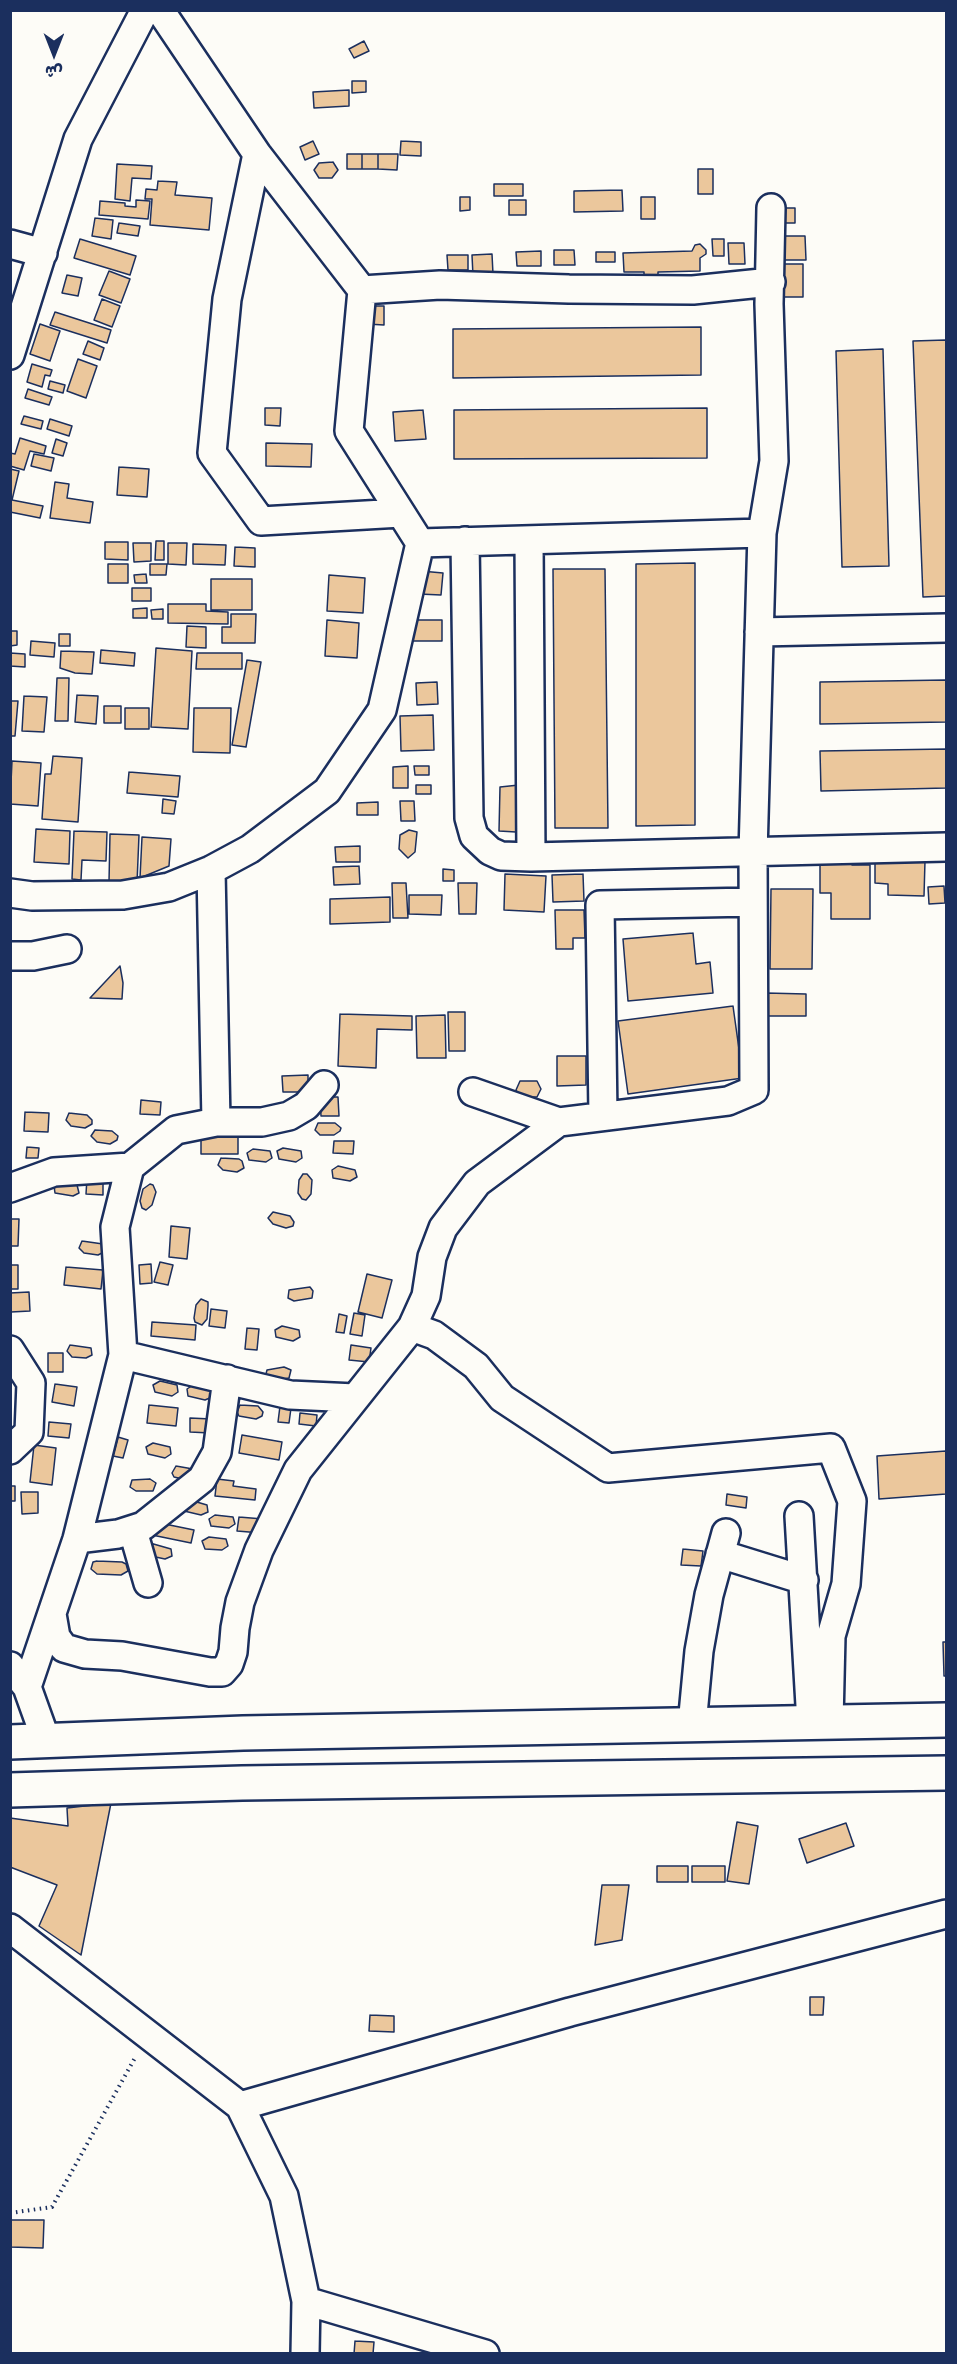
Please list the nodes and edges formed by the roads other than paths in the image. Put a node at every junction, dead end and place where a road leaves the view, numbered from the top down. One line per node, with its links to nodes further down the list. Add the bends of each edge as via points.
1 (145, 10): 6 (street, via 78,139)
2 (160, 10): 3 (street)
3 (257, 154): 8 (street); 10 (street, via 227,298 212,453 261,521)
4 (771, 208): 7 (street)
5 (10, 244): 6 (street)
6 (43, 253): 9 (street)
7 (771, 282): 8 (street, via 693,290 440,285); 11 (street, via 774,461)
8 (362, 290): 10 (street, via 349,431)
9 (10, 355)
10 (401, 513): 14 (street)
11 (762, 533): 12 (street); 16 (street)
12 (529, 540): 13 (street); 19 (street)
13 (465, 541): 14 (street); 19 (street, via 471,828 490,851 501,856)
14 (420, 543): 20 (street, via 382,710 327,791 250,849)
15 (946, 628): 16 (street)
16 (759, 632): 18 (street)
17 (946, 847): 18 (street)
18 (753, 852): 19 (street); 22 (street)
19 (531, 857)
20 (211, 870): 21 (street, via 169,887 123,895 32,896); 28 (street)
21 (10, 892)
22 (753, 902): 27 (street, via 754,1090 728,1101); 27 (street, via 600,905)
23 (67, 949): 24 (street)
24 (10, 956)
25 (324, 1085): 28 (street, via 306,1106 289,1116 262,1122)
26 (473, 1092): 29 (street)
27 (603, 1116): 29 (street)
28 (216, 1122): 30 (street, via 176,1130)
29 (559, 1122): 32 (street, via 477,1183 442,1227 426,1296)
30 (130, 1167): 31 (street, via 54,1172); 34 (street, via 115,1227)
31 (10, 1188)
32 (412, 1327): 36 (street); 46 (street, via 434,1335 476,1366 502,1398 608,1468 831,1448 852,1501 846,1584 831,1636)
33 (10, 1350): 37 (street, via 31,1383 29,1432)
34 (123, 1355): 35 (street); 40 (street)
35 (227, 1379): 36 (street, via 290,1395); 39 (street, via 217,1452 211,1467 192,1490)
36 (355, 1398): 43 (street, via 298,1470 263,1540 240,1602 233,1652 222,1672 64,1648 56,1637)
37 (10, 1450)
38 (799, 1516): 41 (street)
39 (133, 1531): 40 (street); 42 (street)
40 (77, 1539): 43 (street)
41 (804, 1580): 46 (street); 47 (street, via 723,1543 699,1651)
42 (148, 1583)
43 (52, 1614): 44 (street)
44 (19, 1677): 48 (street)
45 (946, 1720): 46 (main road)
46 (820, 1723): 47 (main road)
47 (692, 1725): 48 (main road)
48 (46, 1740): 49 (main road)
49 (10, 1742)
50 (946, 1773): 51 (main road)
51 (10, 1790)
52 (946, 1914): 54 (street, via 570,2012)
53 (10, 1928): 54 (street)
54 (240, 2106): 55 (street, via 284,2196)
55 (306, 2301): 56 (street); 57 (street)
56 (305, 2354)
57 (485, 2354)

